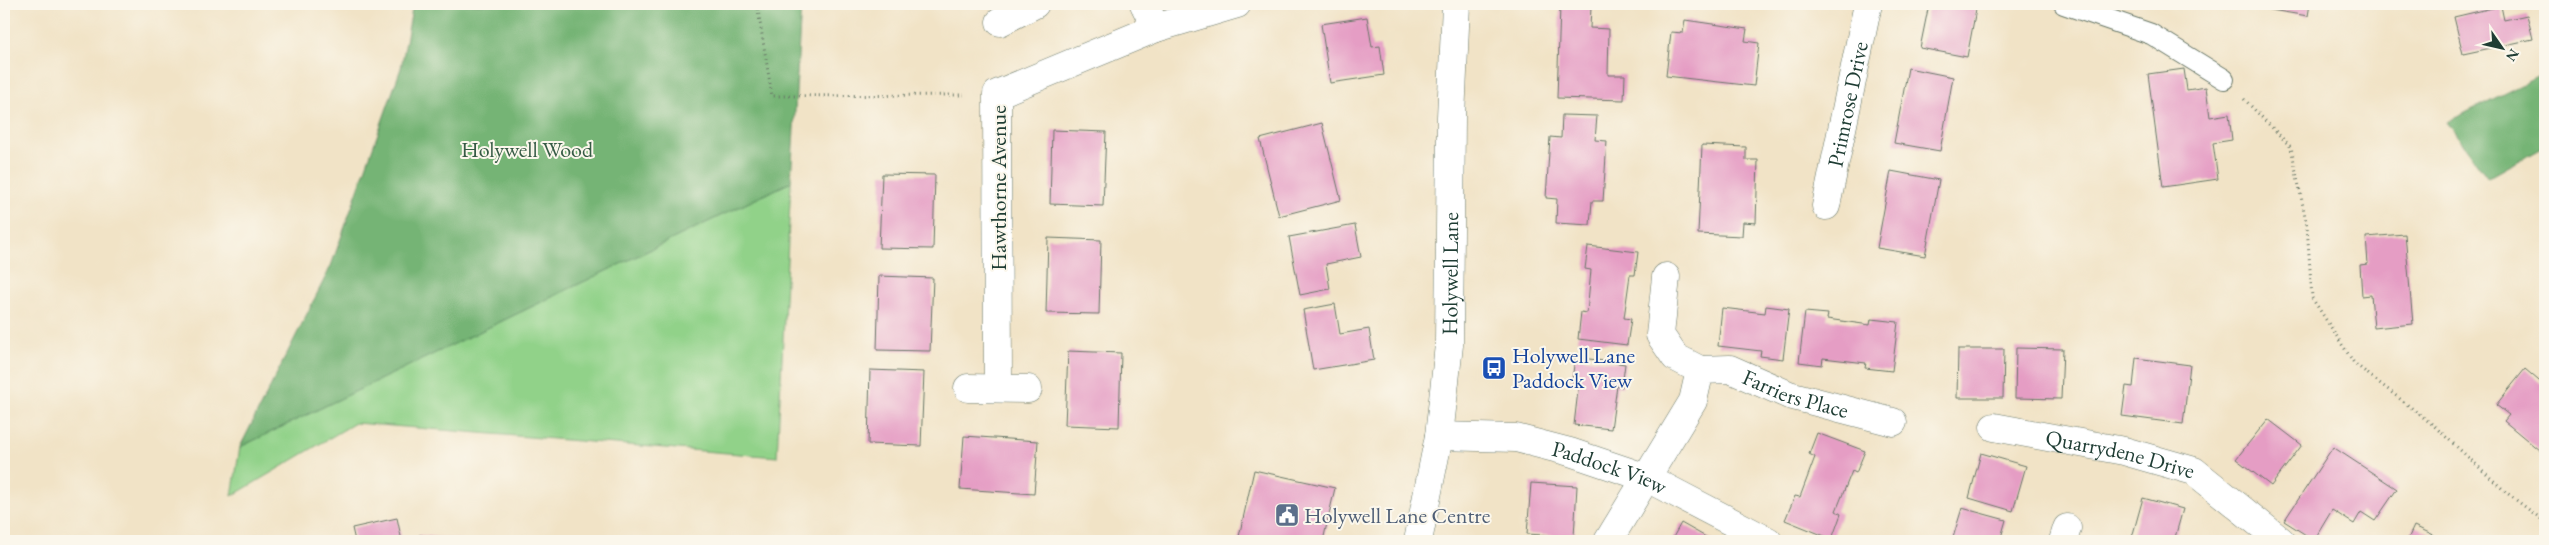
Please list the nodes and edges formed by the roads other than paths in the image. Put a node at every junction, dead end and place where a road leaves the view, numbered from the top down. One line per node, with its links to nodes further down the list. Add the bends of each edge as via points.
1 (1035, 4): 7 (street)
2 (1144, 4): 8 (street)
3 (1237, 4): 8 (street, Hawthorne Avenue)
4 (1456, 4): 18 (street, Holywell Lane, via 1451,117 1449,345)
5 (1868, 4): 10 (street, Primrose Drive)
6 (2064, 4): 9 (lane, via 2150,34)
7 (1000, 22)
8 (1156, 28): 14 (street, Hawthorne Avenue, via 997,94)
9 (2224, 79)
10 (1826, 206)
11 (1666, 277): 12 (street, Farriers Place, via 1660,335 1675,357)
12 (1700, 370): 16 (street, Farriers Place, via 1730,369 1789,395); 19 (street, via 1693,401)
13 (968, 388): 14 (street)
14 (998, 388): 15 (street)
15 (1028, 389)
16 (1893, 422)
17 (1994, 427): 23 (street, Quarrydene Drive, via 2124,451 2194,472)
18 (1439, 436): 19 (street, Paddock View, via 1516,438); 20 (street, Holywell Lane)
19 (1648, 478): 21 (street); 22 (street, Paddock View)
20 (1418, 541)
21 (1608, 541)
22 (1768, 541)
23 (2281, 541)

